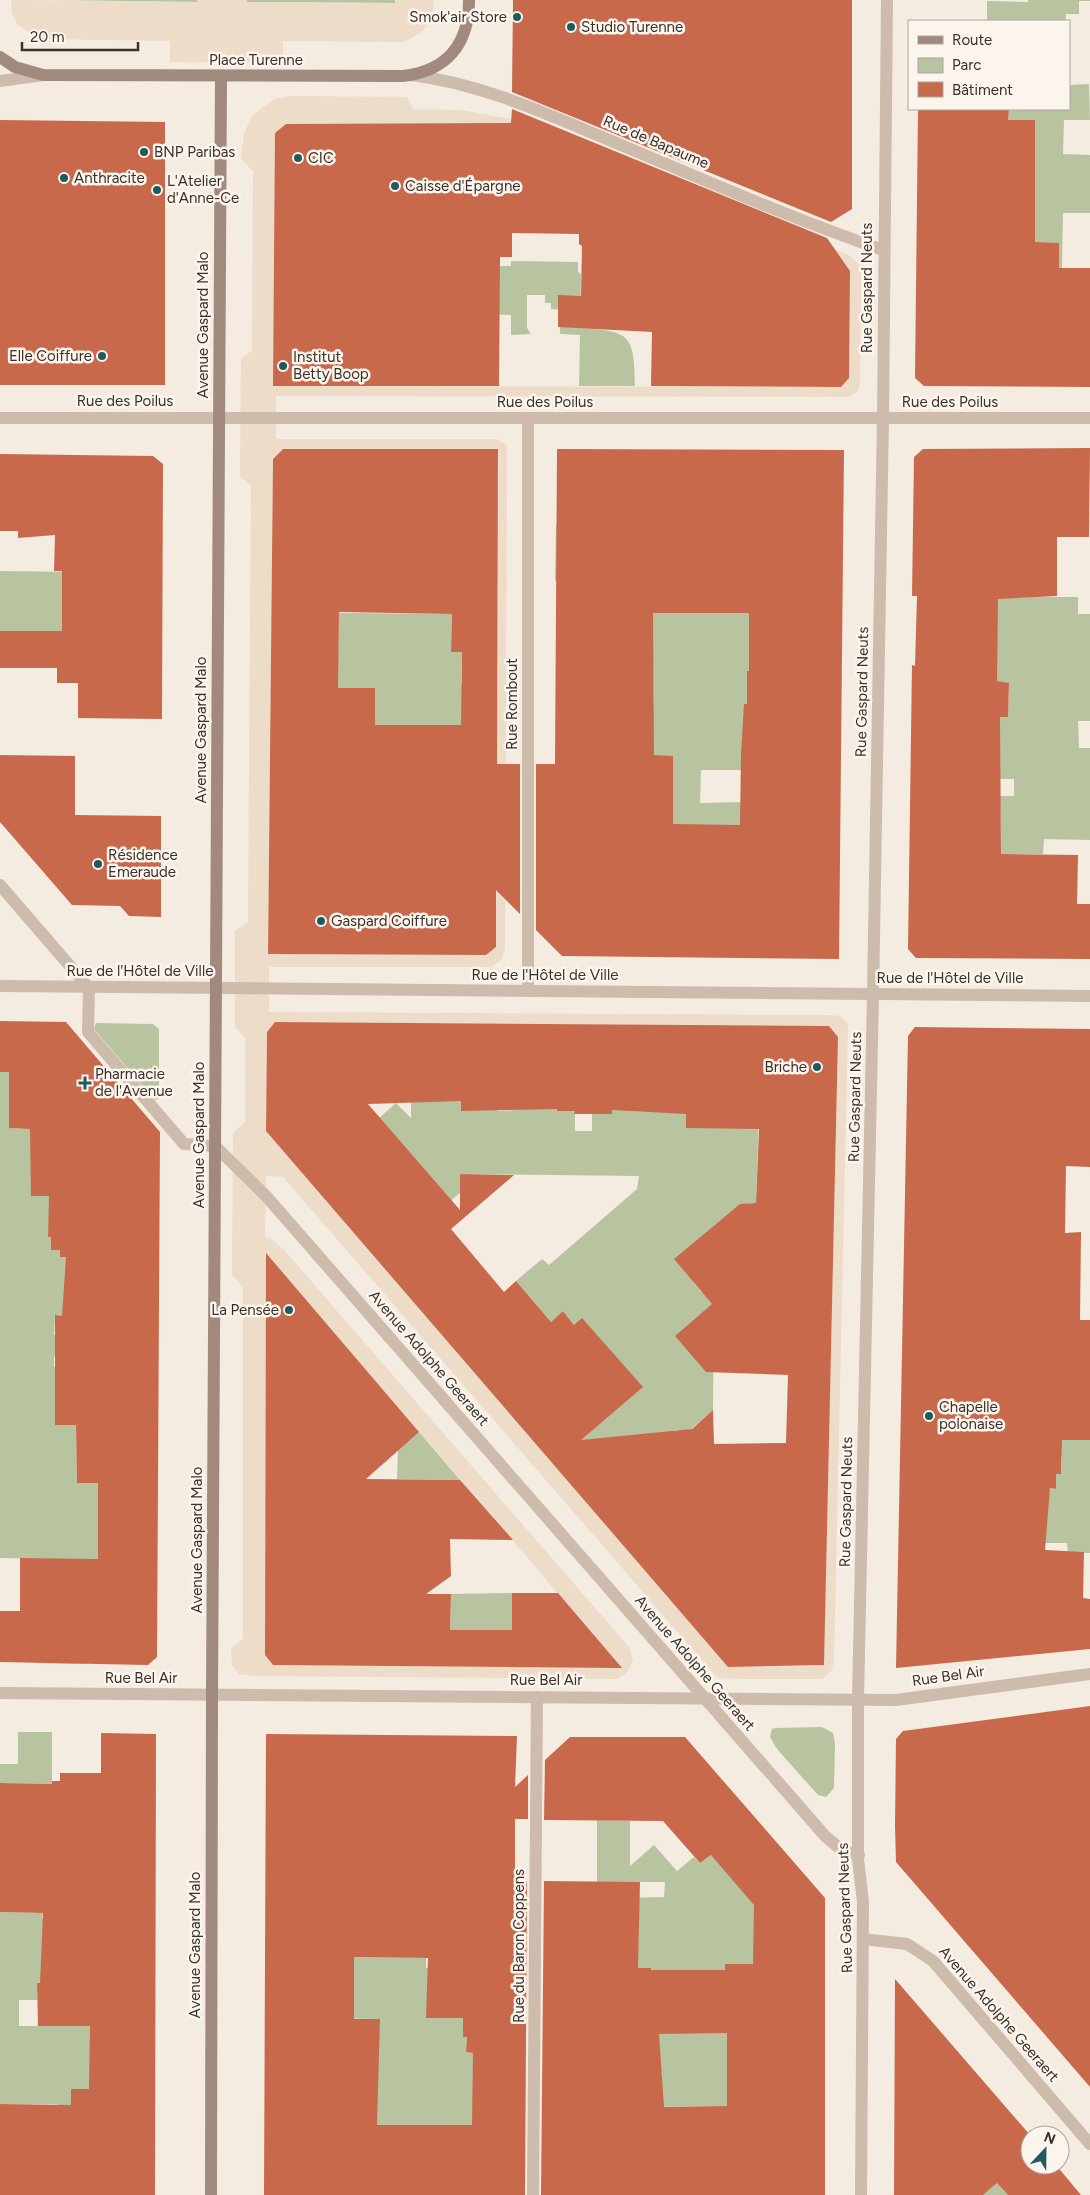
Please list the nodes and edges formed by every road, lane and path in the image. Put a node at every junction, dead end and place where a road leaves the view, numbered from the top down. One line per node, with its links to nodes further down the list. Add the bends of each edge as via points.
1 (469, 0): 5 (street, Place Turenne, via 466,30 457,47 445,61)
2 (887, 0): 8 (street, Rue Gaspard Neuts)
3 (0, 57): 4 (street, Place Turenne, via 15,67)
4 (43, 75): 6 (street, Place Turenne); 7 (street)
5 (412, 75): 6 (street, Place Turenne); 8 (street, Rue de Bapaume, via 455,82 516,101 826,230)
6 (221, 76): 10 (street, Avenue Gaspard Malo)
7 (0, 80)
8 (883, 250): 12 (street, Rue Gaspard Neuts)
9 (0, 418): 10 (street, Rue des Poilus)
10 (219, 418): 11 (street, Rue des Poilus); 17 (street, Avenue Gaspard Malo)
11 (528, 418): 12 (street, Rue des Poilus); 18 (street, Rue Rombout)
12 (883, 418): 13 (street, Rue des Poilus); 19 (street, Rue Gaspard Neuts)
13 (1090, 418)
14 (0, 885): 16 (street)
15 (0, 986): 16 (street, Rue de l'Hôtel de Ville)
16 (89, 988): 17 (street, Rue de l'Hôtel de Ville); 21 (street, via 88,1032 184,1144)
17 (216, 988): 18 (street, Rue de l'Hôtel de Ville); 21 (street, Avenue Gaspard Malo)
18 (528, 991): 19 (street, Rue de l'Hôtel de Ville)
19 (873, 994): 20 (street, Rue de l'Hôtel de Ville); 27 (street, Rue Gaspard Neuts)
20 (1090, 996)
21 (215, 1146): 24 (street, Avenue Gaspard Malo); 26 (street, Avenue Adolphe Geeraert, via 266,1196)
22 (1090, 1674): 27 (street, Rue Bel Air, via 896,1700)
23 (0, 1693): 24 (street, Rue Bel Air)
24 (212, 1695): 25 (street, Rue Bel Air); 31 (street, Avenue Gaspard Malo)
25 (537, 1697): 26 (street, Rue Bel Air); 32 (street, Rue du Baron Coppens)
26 (703, 1697): 27 (street, Rue Bel Air); 28 (street, Avenue Adolphe Geeraert, via 826,1837 842,1850)
27 (858, 1699): 28 (street, Rue Gaspard Neuts)
28 (859, 1854): 29 (street, Rue Gaspard Neuts)
29 (864, 1939): 30 (street, Avenue Adolphe Geeraert, via 907,1944 933,1961); 33 (street, Rue Gaspard Neuts)
30 (1090, 2144)
31 (211, 2195)
32 (533, 2195)
33 (861, 2195)

